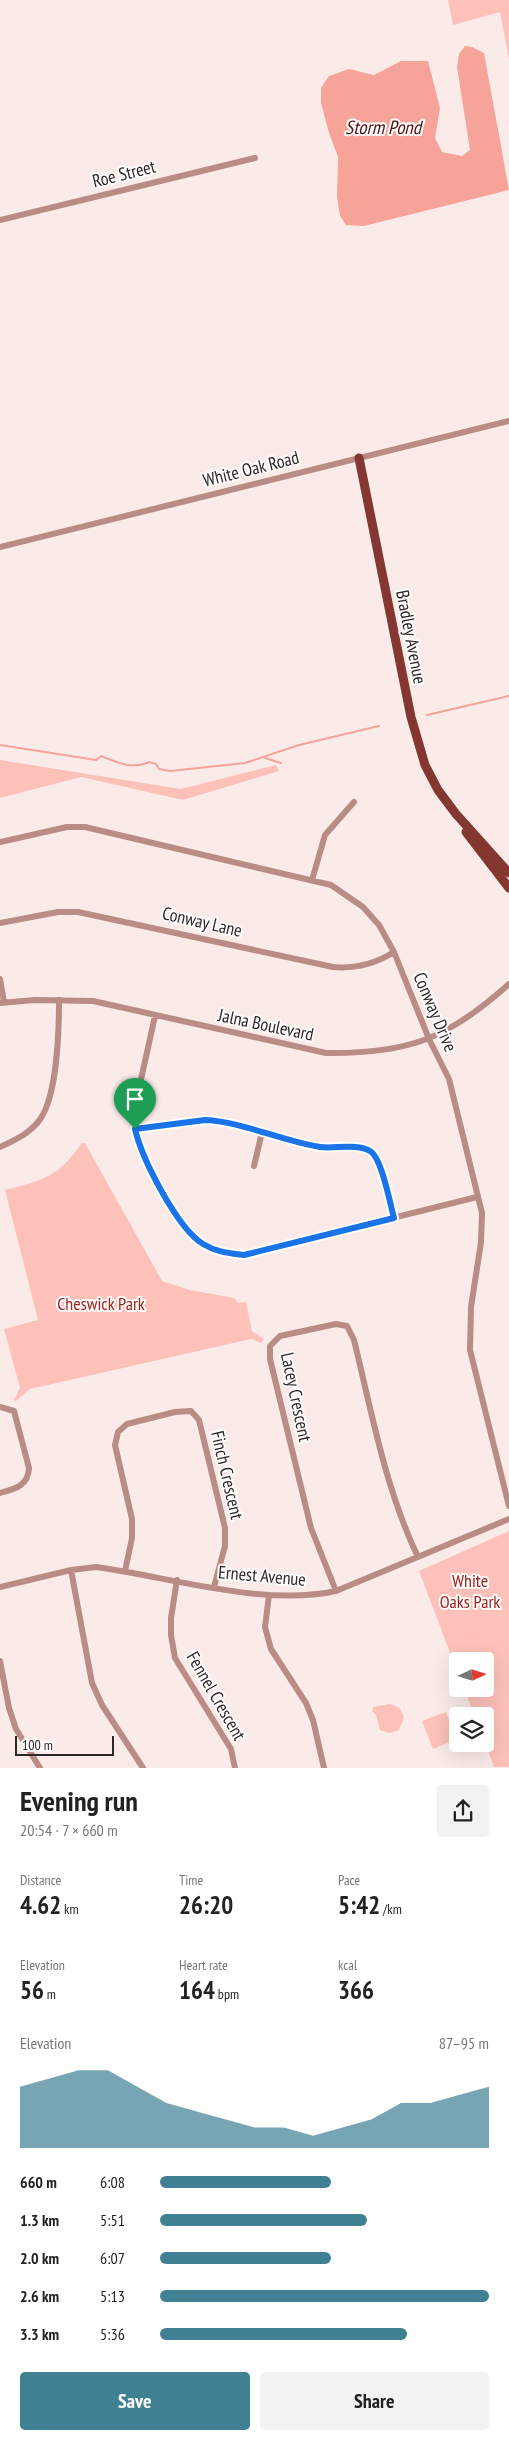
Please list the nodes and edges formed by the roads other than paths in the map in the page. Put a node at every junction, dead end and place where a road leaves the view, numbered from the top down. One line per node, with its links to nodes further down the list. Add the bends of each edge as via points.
1 (255, 158): 2 (street, Roe Street)
2 (0, 220)
3 (509, 421): 4 (street, White Oak Road)
4 (359, 458): 5 (street, White Oak Road); 7 (main road, Bradley Avenue, via 414,733 432,778)
5 (0, 547)
6 (354, 802): 10 (street, via 325,835)
7 (456, 814): 9 (main road, Bradley Avenue); 11 (main road, Bradley Avenue, via 472,841)
8 (0, 842): 10 (street, Conway Drive, via 66,827 85,827)
9 (509, 873)
10 (312, 880): 13 (street, Conway Drive, via 331,885 363,907 379,925)
11 (509, 888)
12 (0, 923): 13 (street, Conway Lane, via 58,912 78,912 351,969 368,965)
13 (394, 952): 19 (street, Conway Drive)
14 (0, 980): 17 (street)
15 (509, 984): 19 (street, Jalna Boulevard, via 475,1013)
16 (60, 1000): 17 (street, Jalna Boulevard); 18 (street, Jalna Boulevard, via 93,1001); 22 (street, via 57,1053 48,1105 24,1136)
17 (2, 1003)
18 (155, 1016): 19 (street, Jalna Boulevard, via 326,1053 359,1054 391,1050); 20 (street, via 136,1102)
19 (429, 1039): 24 (street, Conway Drive, via 450,1079)
20 (135, 1129): 21 (street, via 205,1120 224,1121); 25 (street, via 146,1162 185,1229 203,1244 222,1253 244,1255)
21 (262, 1132): 23 (street); 25 (street, via 320,1147 370,1151 379,1162)
22 (0, 1147)
23 (254, 1166)
24 (477, 1198): 25 (street); 28 (street, Conway Drive, via 482,1213 481,1242 471,1307 470,1350)
25 (394, 1218)
26 (0, 1407): 27 (street, via 14,1412 29,1477 23,1485)
27 (0, 1493)
28 (509, 1506)
29 (509, 1519): 30 (street, Ernest Avenue)
30 (418, 1557): 36 (street, Ernest Avenue); 36 (street, Lacey Crescent, via 402,1524 388,1482 354,1340 346,1326 336,1324 280,1336 270,1346 270,1359 311,1528)
31 (71, 1570): 32 (street, Ernest Avenue); 34 (street, Ernest Avenue); 40 (street, via 92,1683 102,1705)
32 (125, 1571): 33 (street, Ernest Avenue); 35 (street, Finch Crescent, via 132,1538 132,1519 115,1445 118,1432 127,1424 191,1411 199,1420 226,1528 225,1546)
33 (177, 1580): 35 (street, Ernest Avenue); 41 (street, Fennel Crescent, via 171,1618 175,1658 231,1749)
34 (0, 1587)
35 (214, 1587): 37 (street, Ernest Avenue)
36 (336, 1591): 37 (street, Ernest Avenue, via 299,1597)
37 (269, 1595): 42 (street, via 265,1627 271,1649 306,1702)
38 (0, 1661): 39 (street, via 16,1729)
39 (40, 1768)
40 (143, 1768)
41 (235, 1768)
42 (324, 1768)

